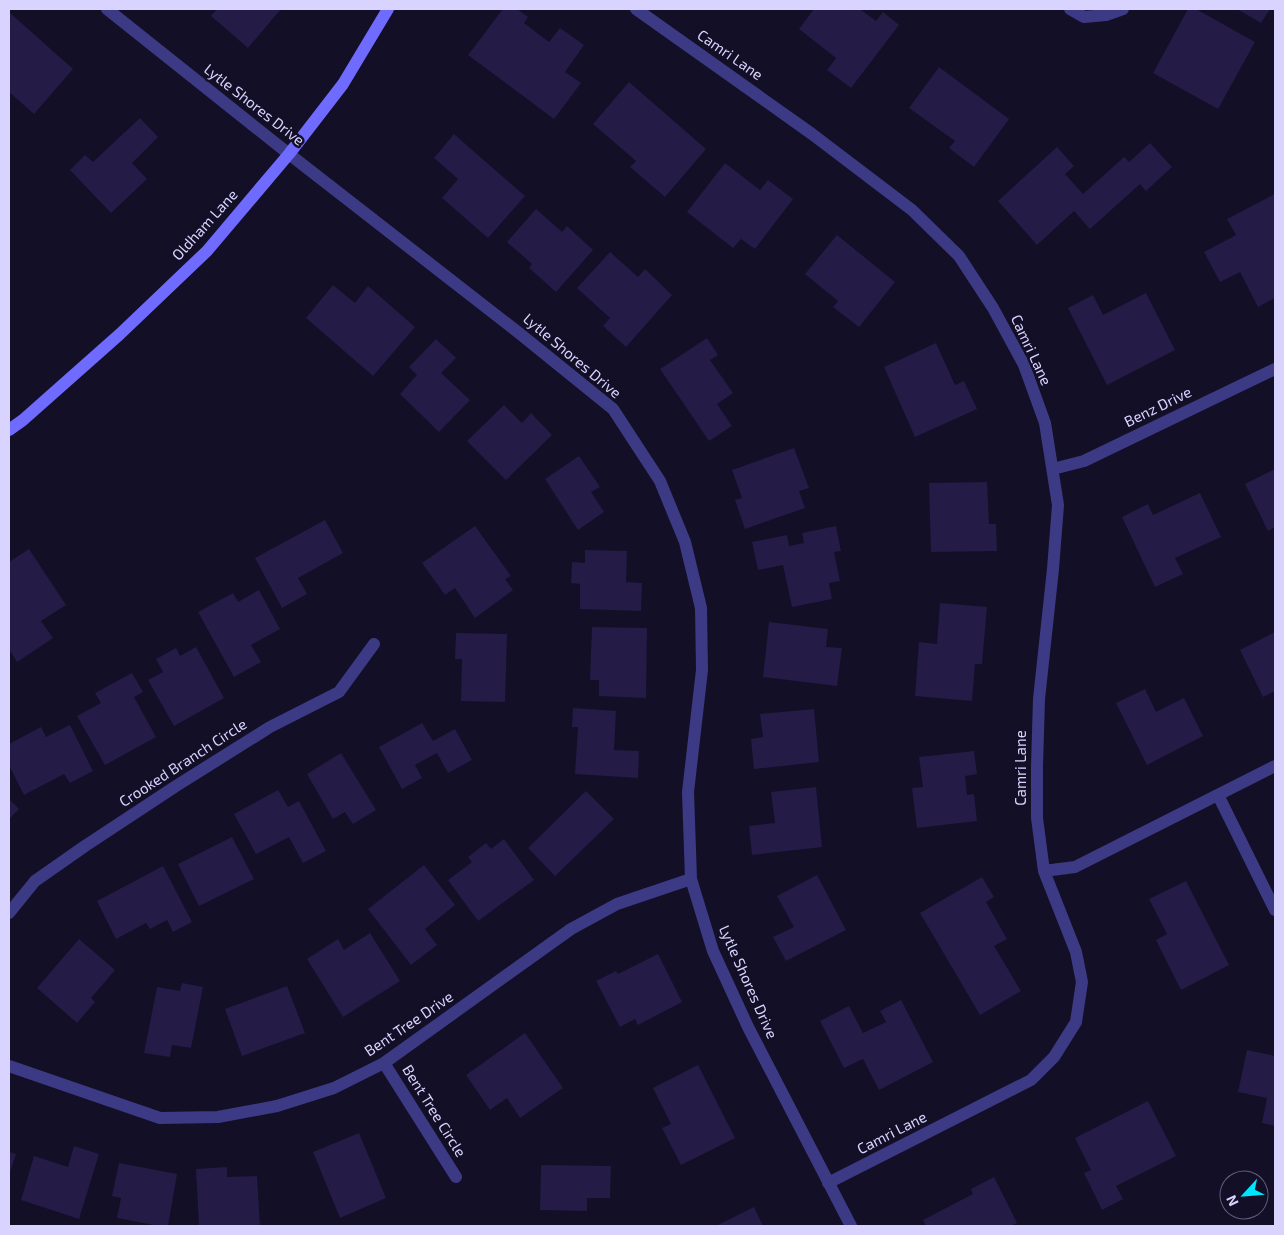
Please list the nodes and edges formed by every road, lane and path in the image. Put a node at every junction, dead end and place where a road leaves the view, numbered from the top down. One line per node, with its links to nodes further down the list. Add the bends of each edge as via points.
1 (107, 9): 6 (street, Lytle Shores Drive)
2 (388, 9): 6 (main road, Oldham Lane, via 343,84)
3 (636, 9): 9 (street, Camri Lane, via 812,134 912,210 959,256 993,308 1024,365 1044,423)
4 (1070, 9): 5 (street, via 1084,17 1106,16)
5 (1123, 9)
6 (289, 154): 8 (main road, Oldham Lane, via 207,251 120,334); 14 (street, Lytle Shores Drive, via 613,410 660,481 685,542 701,608 702,670 688,792)
7 (1275, 369): 9 (street, Benz Drive, via 1084,461)
8 (9, 430)
9 (1053, 469): 13 (street, Camri Lane, via 1058,505 1039,699 1036,766 1037,818)
10 (374, 644): 16 (street, Crooked Branch Circle, via 339,692 270,727 85,846 35,881)
11 (1275, 766): 12 (street)
12 (1218, 795): 13 (street, via 1075,867); 15 (street)
13 (1044, 871): 20 (street, Camri Lane, via 1076,952 1082,982 1076,1022 1054,1057 1031,1080)
14 (690, 879): 17 (street, Bent Tree Drive, via 618,904 571,928); 20 (street, Lytle Shores Drive, via 713,951)
15 (1275, 910)
16 (9, 913)
17 (384, 1063): 18 (street, Bent Tree Drive, via 334,1088 277,1106 218,1117 160,1118); 19 (street, Bent Tree Circle)
18 (9, 1066)
19 (456, 1177)
20 (828, 1183): 21 (street, Lytle Shores Drive)
21 (851, 1226)

